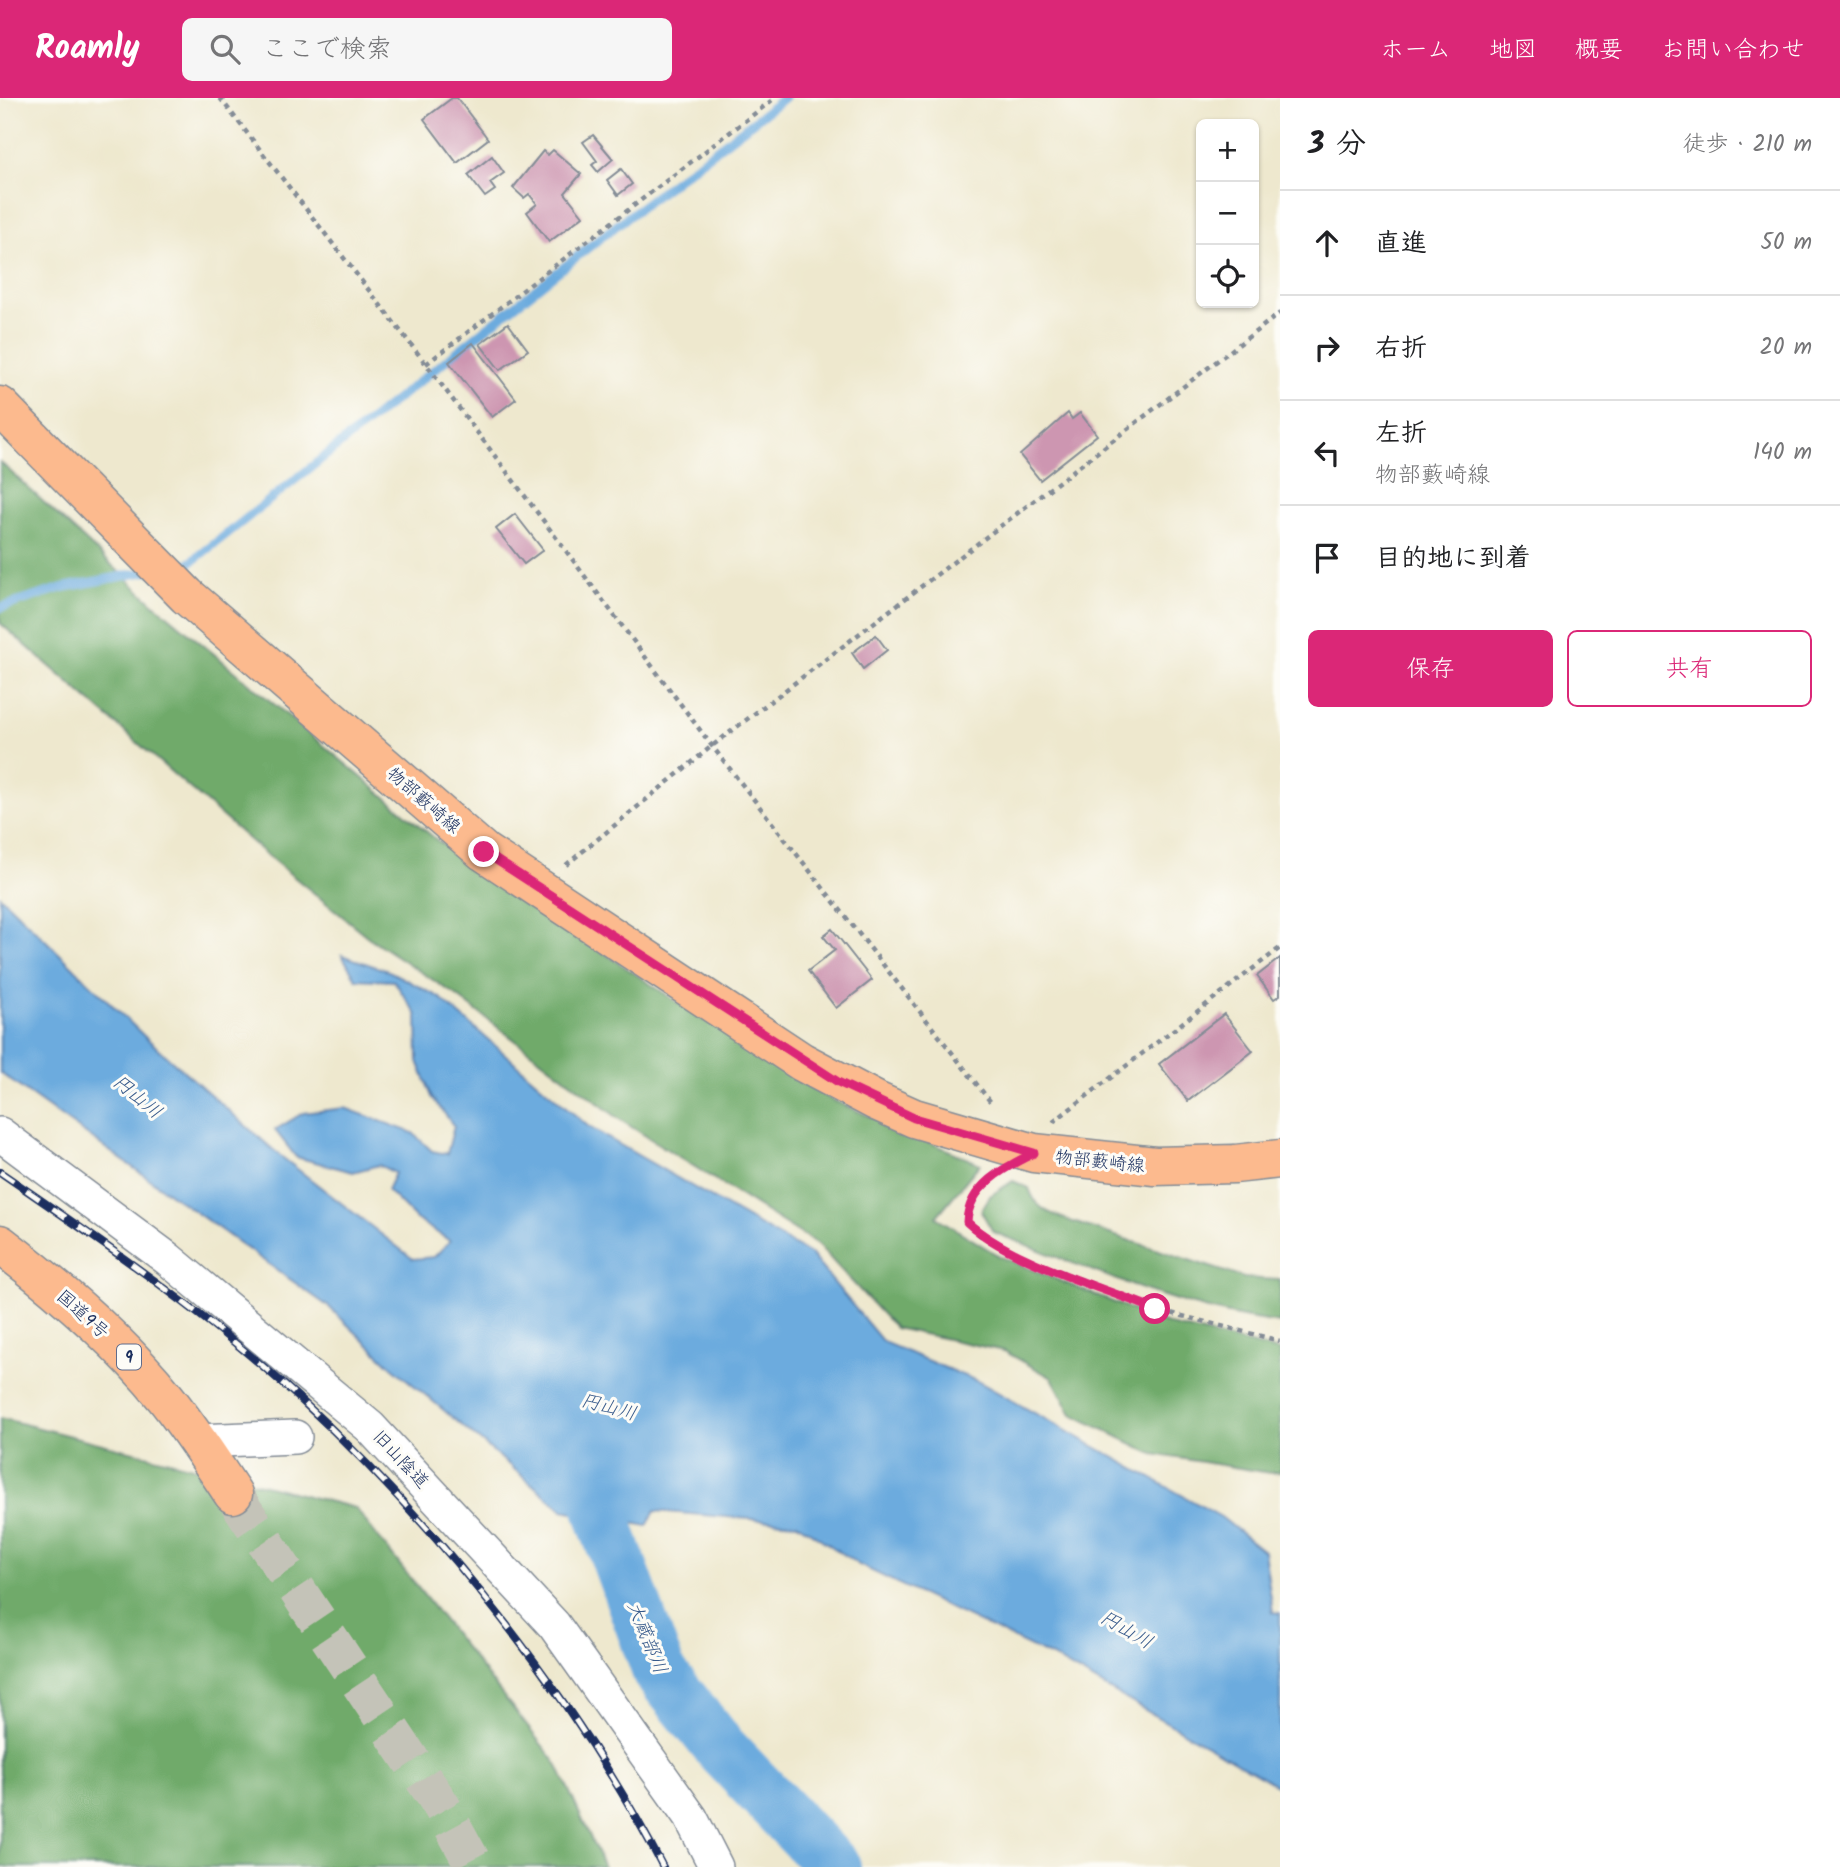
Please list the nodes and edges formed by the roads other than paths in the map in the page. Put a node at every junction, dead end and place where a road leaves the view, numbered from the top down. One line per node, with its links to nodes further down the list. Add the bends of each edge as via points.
1 (0, 406): 3 (main road, 物部藪崎線, via 187,596 484,852 838,1082 914,1118 1034,1153 1155,1166)
2 (0, 1134): 8 (street, 旧山陰道, via 168,1259 370,1426 554,1625)
3 (1280, 1159)
4 (0, 1244): 6 (main road, 国道9号 / 9, via 80,1309 127,1355)
5 (295, 1437): 6 (street)
6 (197, 1441): 7 (main road, 国道9号 / 9)
7 (233, 1494)
8 (701, 1837): 9 (street, 旧山陰道); 10 (street)
9 (716, 1867)
10 (739, 1867)

